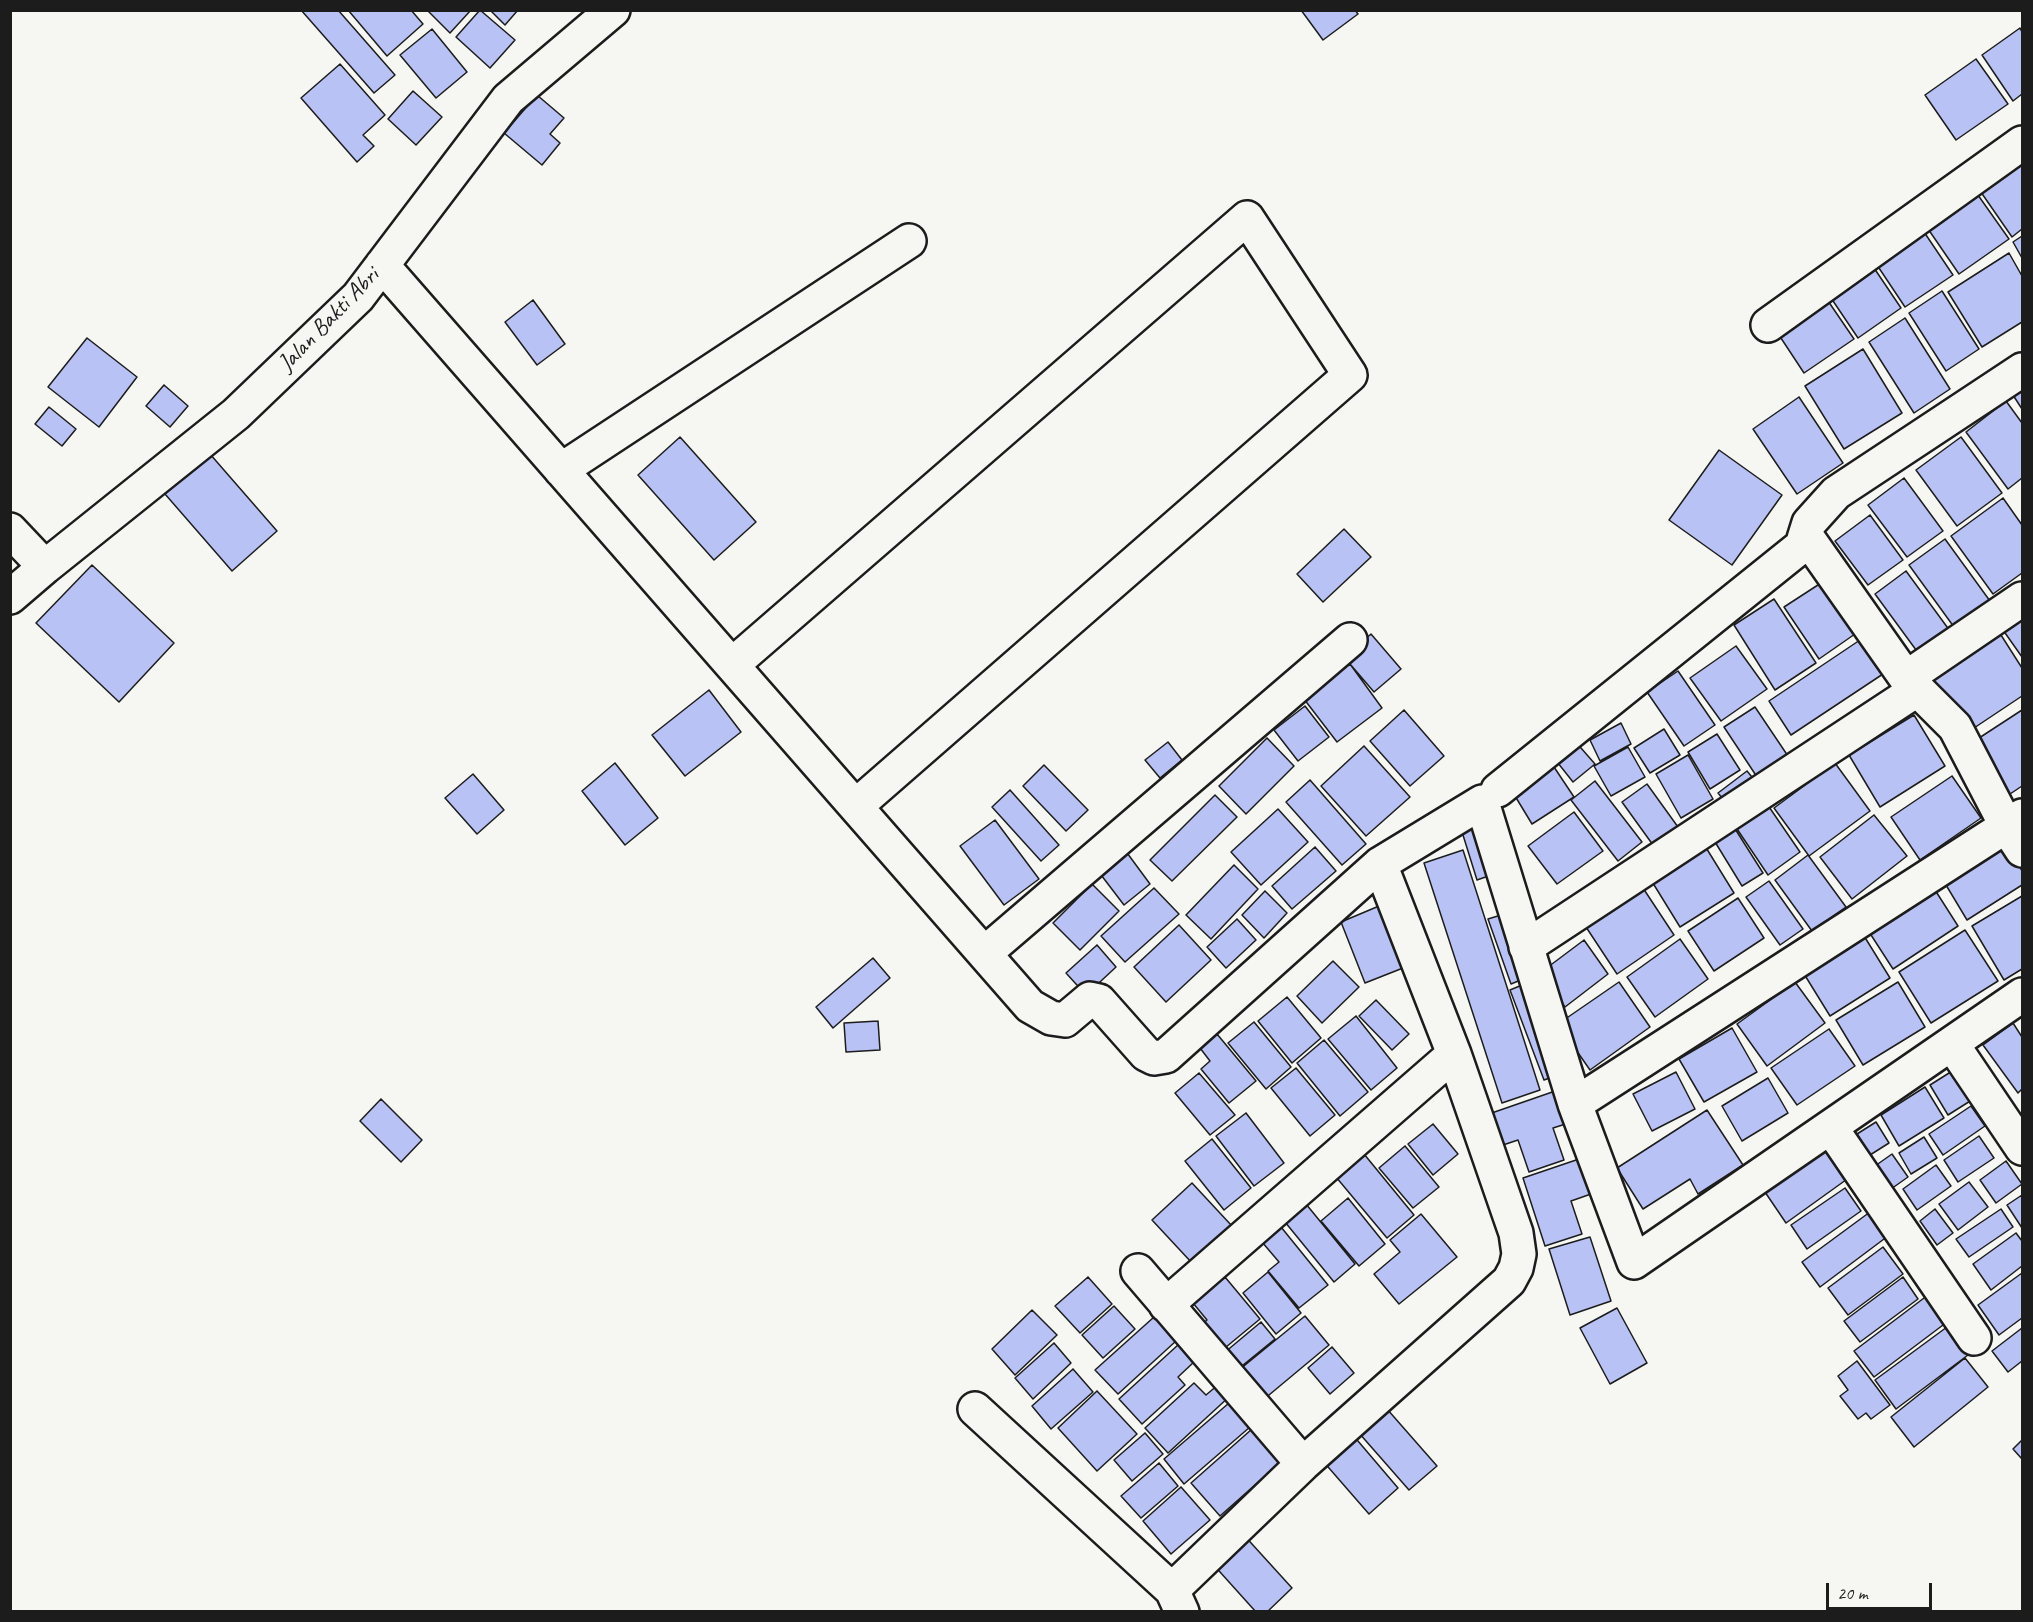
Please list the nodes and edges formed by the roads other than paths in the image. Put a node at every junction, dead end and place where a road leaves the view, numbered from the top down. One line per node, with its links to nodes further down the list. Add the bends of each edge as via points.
1 (613, 10): 4 (street, Jalan Bakti Abri, via 508,99)
2 (2022, 143): 5 (street)
3 (909, 241): 7 (street)
4 (382, 265): 7 (street); 10 (street, Jalan Bakti Abri, via 358,297 236,414)
5 (1768, 325)
6 (2022, 370): 9 (street, via 1836,493 1809,523 1804,539)
7 (561, 470): 14 (street)
8 (10, 530): 10 (street)
9 (1809, 540): 15 (street); 16 (street)
10 (45, 567): 11 (street, Jalan Bakti Abri)
11 (10, 597)
12 (2022, 599): 15 (street)
13 (1350, 640): 21 (street)
14 (732, 665): 17 (street); 17 (street, via 1247,218 1350,375)
15 (1912, 684): 18 (street, via 1954,727); 20 (street)
16 (1498, 790)
17 (856, 806): 21 (street)
18 (2017, 831): 25 (street)
19 (1380, 864): 20 (street, via 1482,802); 21 (street, via 1166,1056 1154,1058 1146,1054 1099,1001 1090,999 1065,1020 1051,1018 1030,1006); 24 (street)
20 (1526, 947): 25 (street)
21 (985, 953)
22 (2022, 995): 23 (street)
23 (1952, 1044): 26 (street); 27 (street)
24 (1454, 1054): 29 (street); 32 (street, via 1516,1233 1516,1268 1509,1281)
25 (1575, 1104): 26 (street, via 1634,1262)
26 (1831, 1128): 30 (street)
27 (2022, 1148)
28 (1138, 1271): 29 (street)
29 (1166, 1305): 32 (street)
30 (1974, 1338)
31 (975, 1409): 33 (street)
32 (1303, 1464): 33 (street)
33 (1177, 1600)

